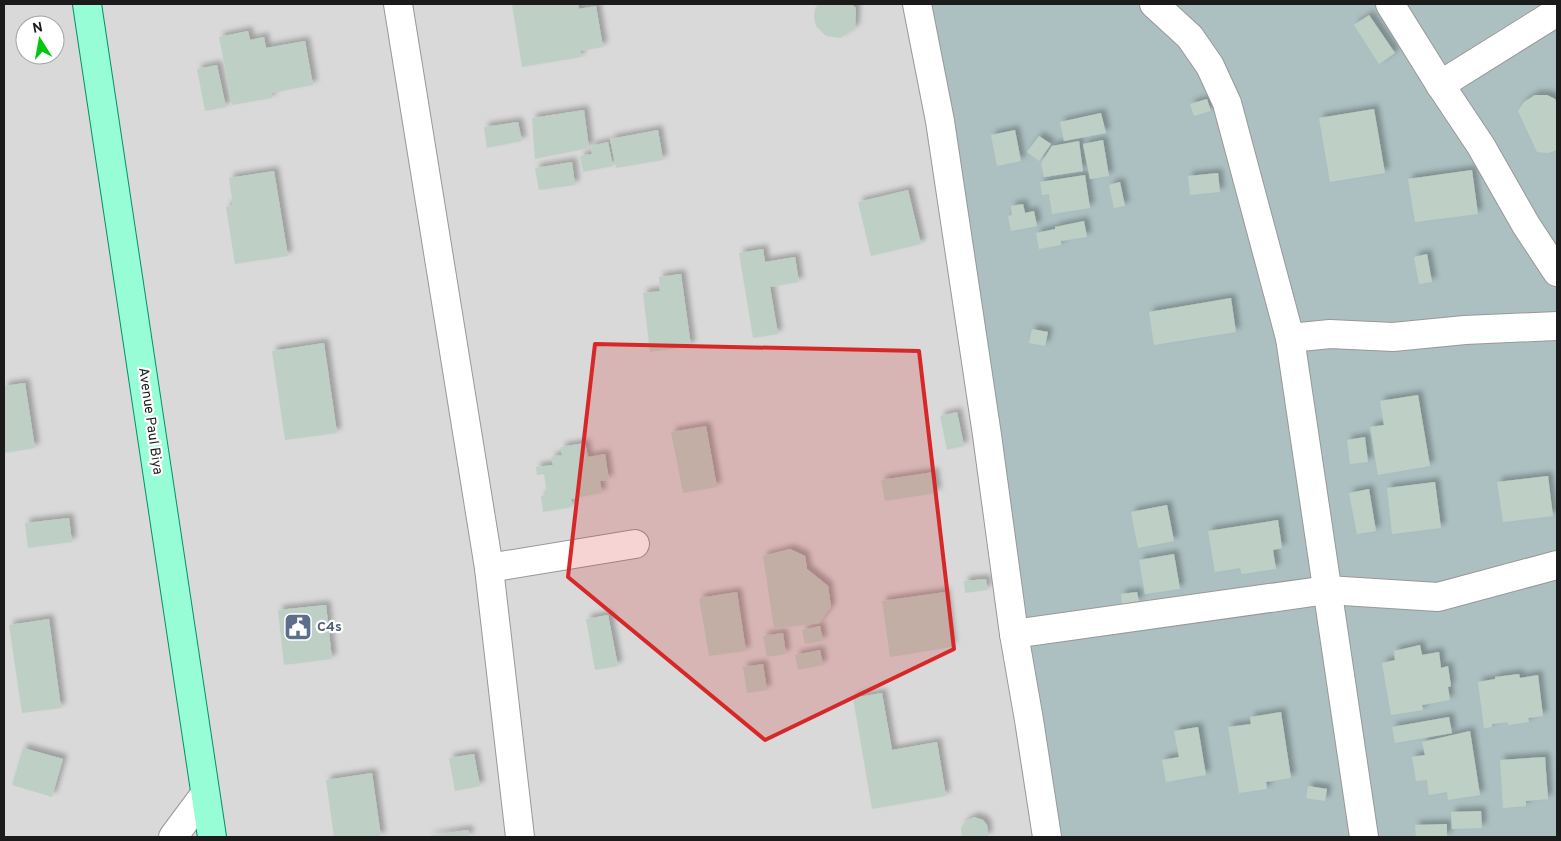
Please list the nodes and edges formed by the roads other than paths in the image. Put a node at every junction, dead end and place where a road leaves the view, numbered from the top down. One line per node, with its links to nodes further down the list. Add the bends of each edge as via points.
1 (87, 4): 16 (main road, Avenue Paul Biya)
2 (398, 4): 13 (street)
3 (917, 4): 15 (street, via 940,121)
4 (1154, 4): 10 (street, via 1190,36 1210,66 1227,103)
5 (1390, 4): 7 (street)
6 (1557, 12): 7 (street)
7 (1440, 84): 8 (street)
8 (1557, 272)
9 (1557, 326): 10 (street, via 1393,337 1330,334)
10 (1290, 338): 14 (street)
11 (634, 544): 13 (street)
12 (1557, 565): 14 (street, via 1438,598)
13 (489, 568): 19 (street)
14 (1326, 590): 15 (street); 21 (street)
15 (1014, 634): 20 (street)
16 (205, 794): 17 (street); 18 (main road, Avenue Paul Biya)
17 (173, 837)
18 (212, 837)
19 (520, 837)
20 (1046, 837)
21 (1364, 837)

